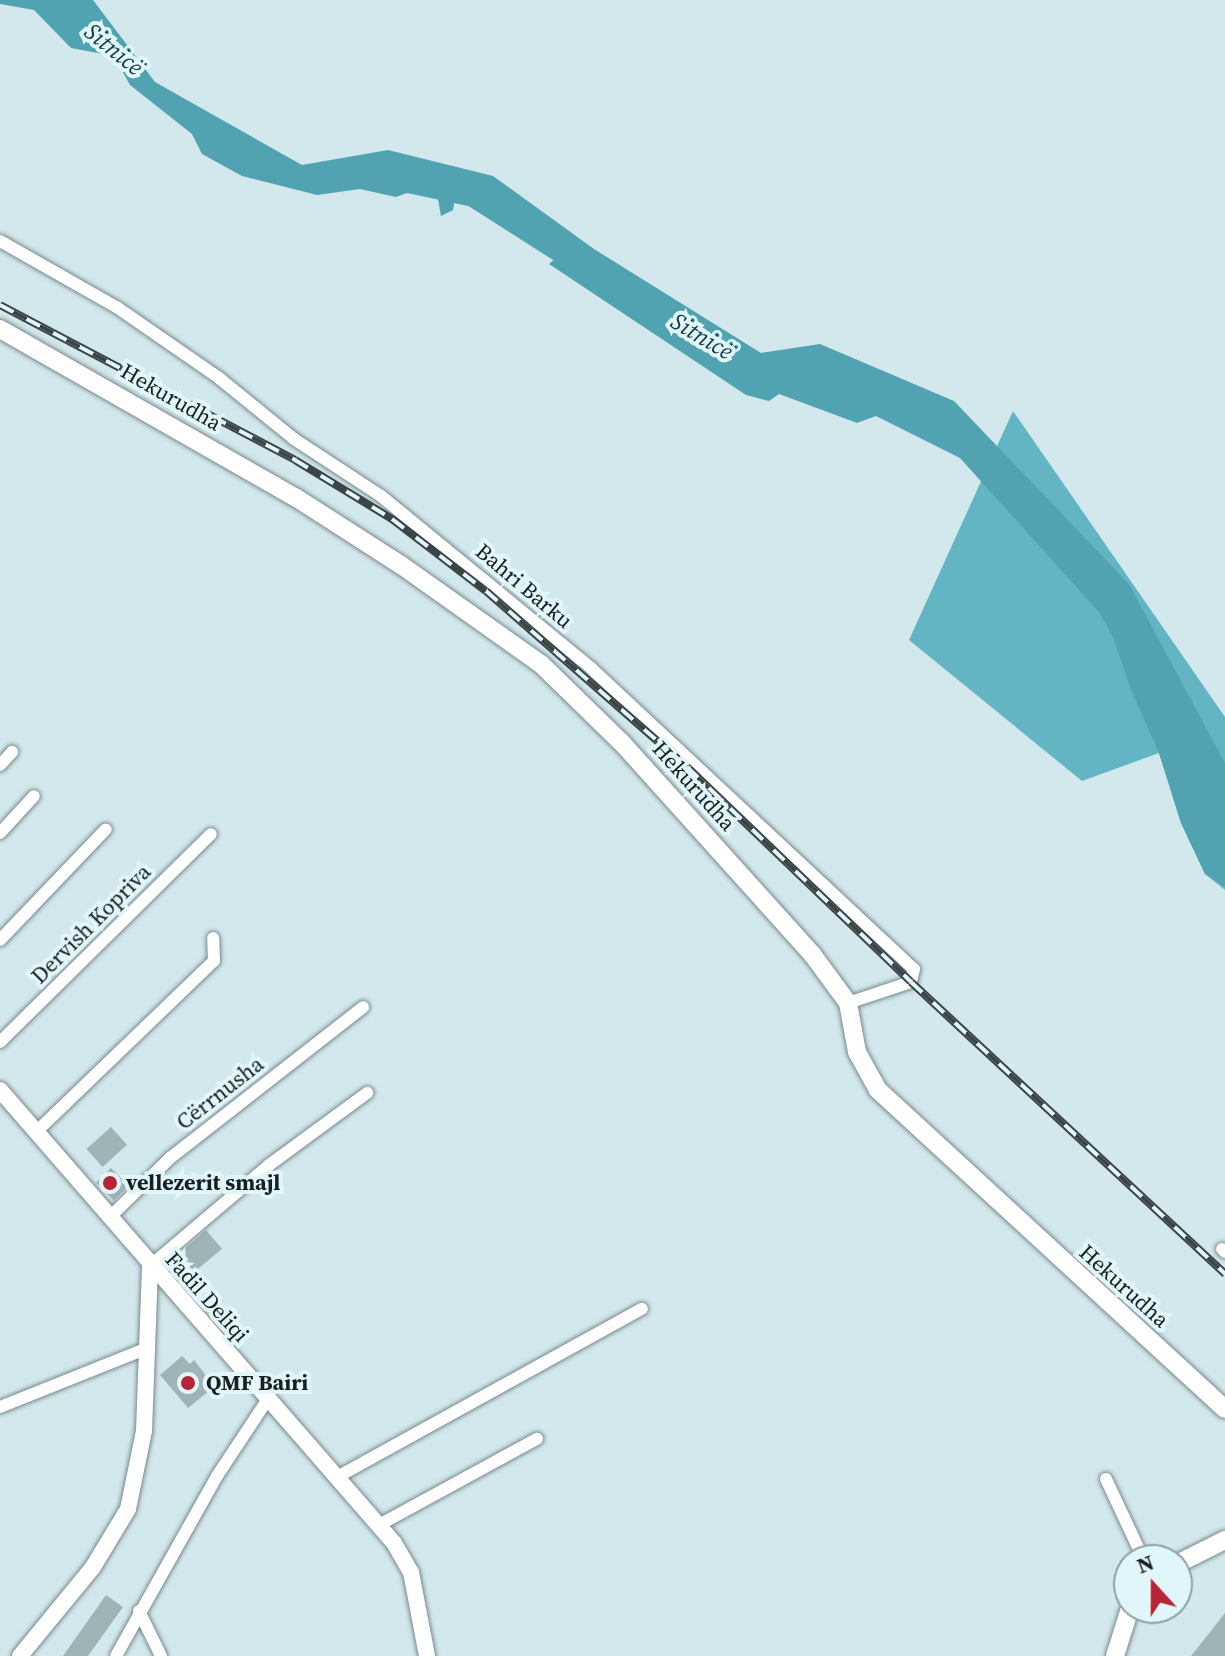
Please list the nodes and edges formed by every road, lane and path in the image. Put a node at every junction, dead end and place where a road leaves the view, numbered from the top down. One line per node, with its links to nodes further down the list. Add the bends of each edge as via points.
1 (0, 241): 11 (street, Bahri Barku, via 118,308 219,378 294,439 381,496 592,669 914,969 911,982)
2 (0, 329): 11 (main road, Hekurudha, via 295,497 541,664 622,743 812,954)
3 (12, 752): 4 (street)
4 (0, 765)
5 (34, 796): 7 (street)
6 (106, 829): 10 (street)
7 (0, 833)
8 (211, 834): 13 (street, Dervish Kopriva)
9 (213, 938): 16 (street, via 214,961)
10 (0, 940)
11 (848, 1003): 23 (main road, Hekurudha, via 857,1052 878,1090)
12 (363, 1007): 17 (street, Cërrnusha, via 170,1158)
13 (0, 1042)
14 (367, 1093): 18 (street, via 269,1165)
15 (3, 1098): 16 (street, Fadil Deliqi)
16 (35, 1133): 17 (street, Fadil Deliqi)
17 (109, 1218): 18 (street, Fadil Deliqi)
18 (150, 1266): 20 (street); 21 (street, Fadil Deliqi)
19 (642, 1309): 25 (street)
20 (145, 1349): 22 (street); 33 (street, via 144,1431 128,1509 93,1567)
21 (268, 1399): 25 (street, Fadil Deliqi); 31 (street)
22 (0, 1407)
23 (1225, 1409)
24 (537, 1439): 27 (street)
25 (339, 1476): 27 (street, Fadil Deliqi)
26 (1106, 1479): 29 (street)
27 (379, 1525): 36 (street, Fadil Deliqi, via 411,1572)
28 (1225, 1540): 30 (main road)
29 (1136, 1544)
30 (1193, 1556)
31 (139, 1611): 34 (street); 35 (street)
32 (1125, 1624): 37 (main road)
33 (20, 1656)
34 (116, 1656)
35 (161, 1656)
36 (427, 1656)
37 (1115, 1656)

